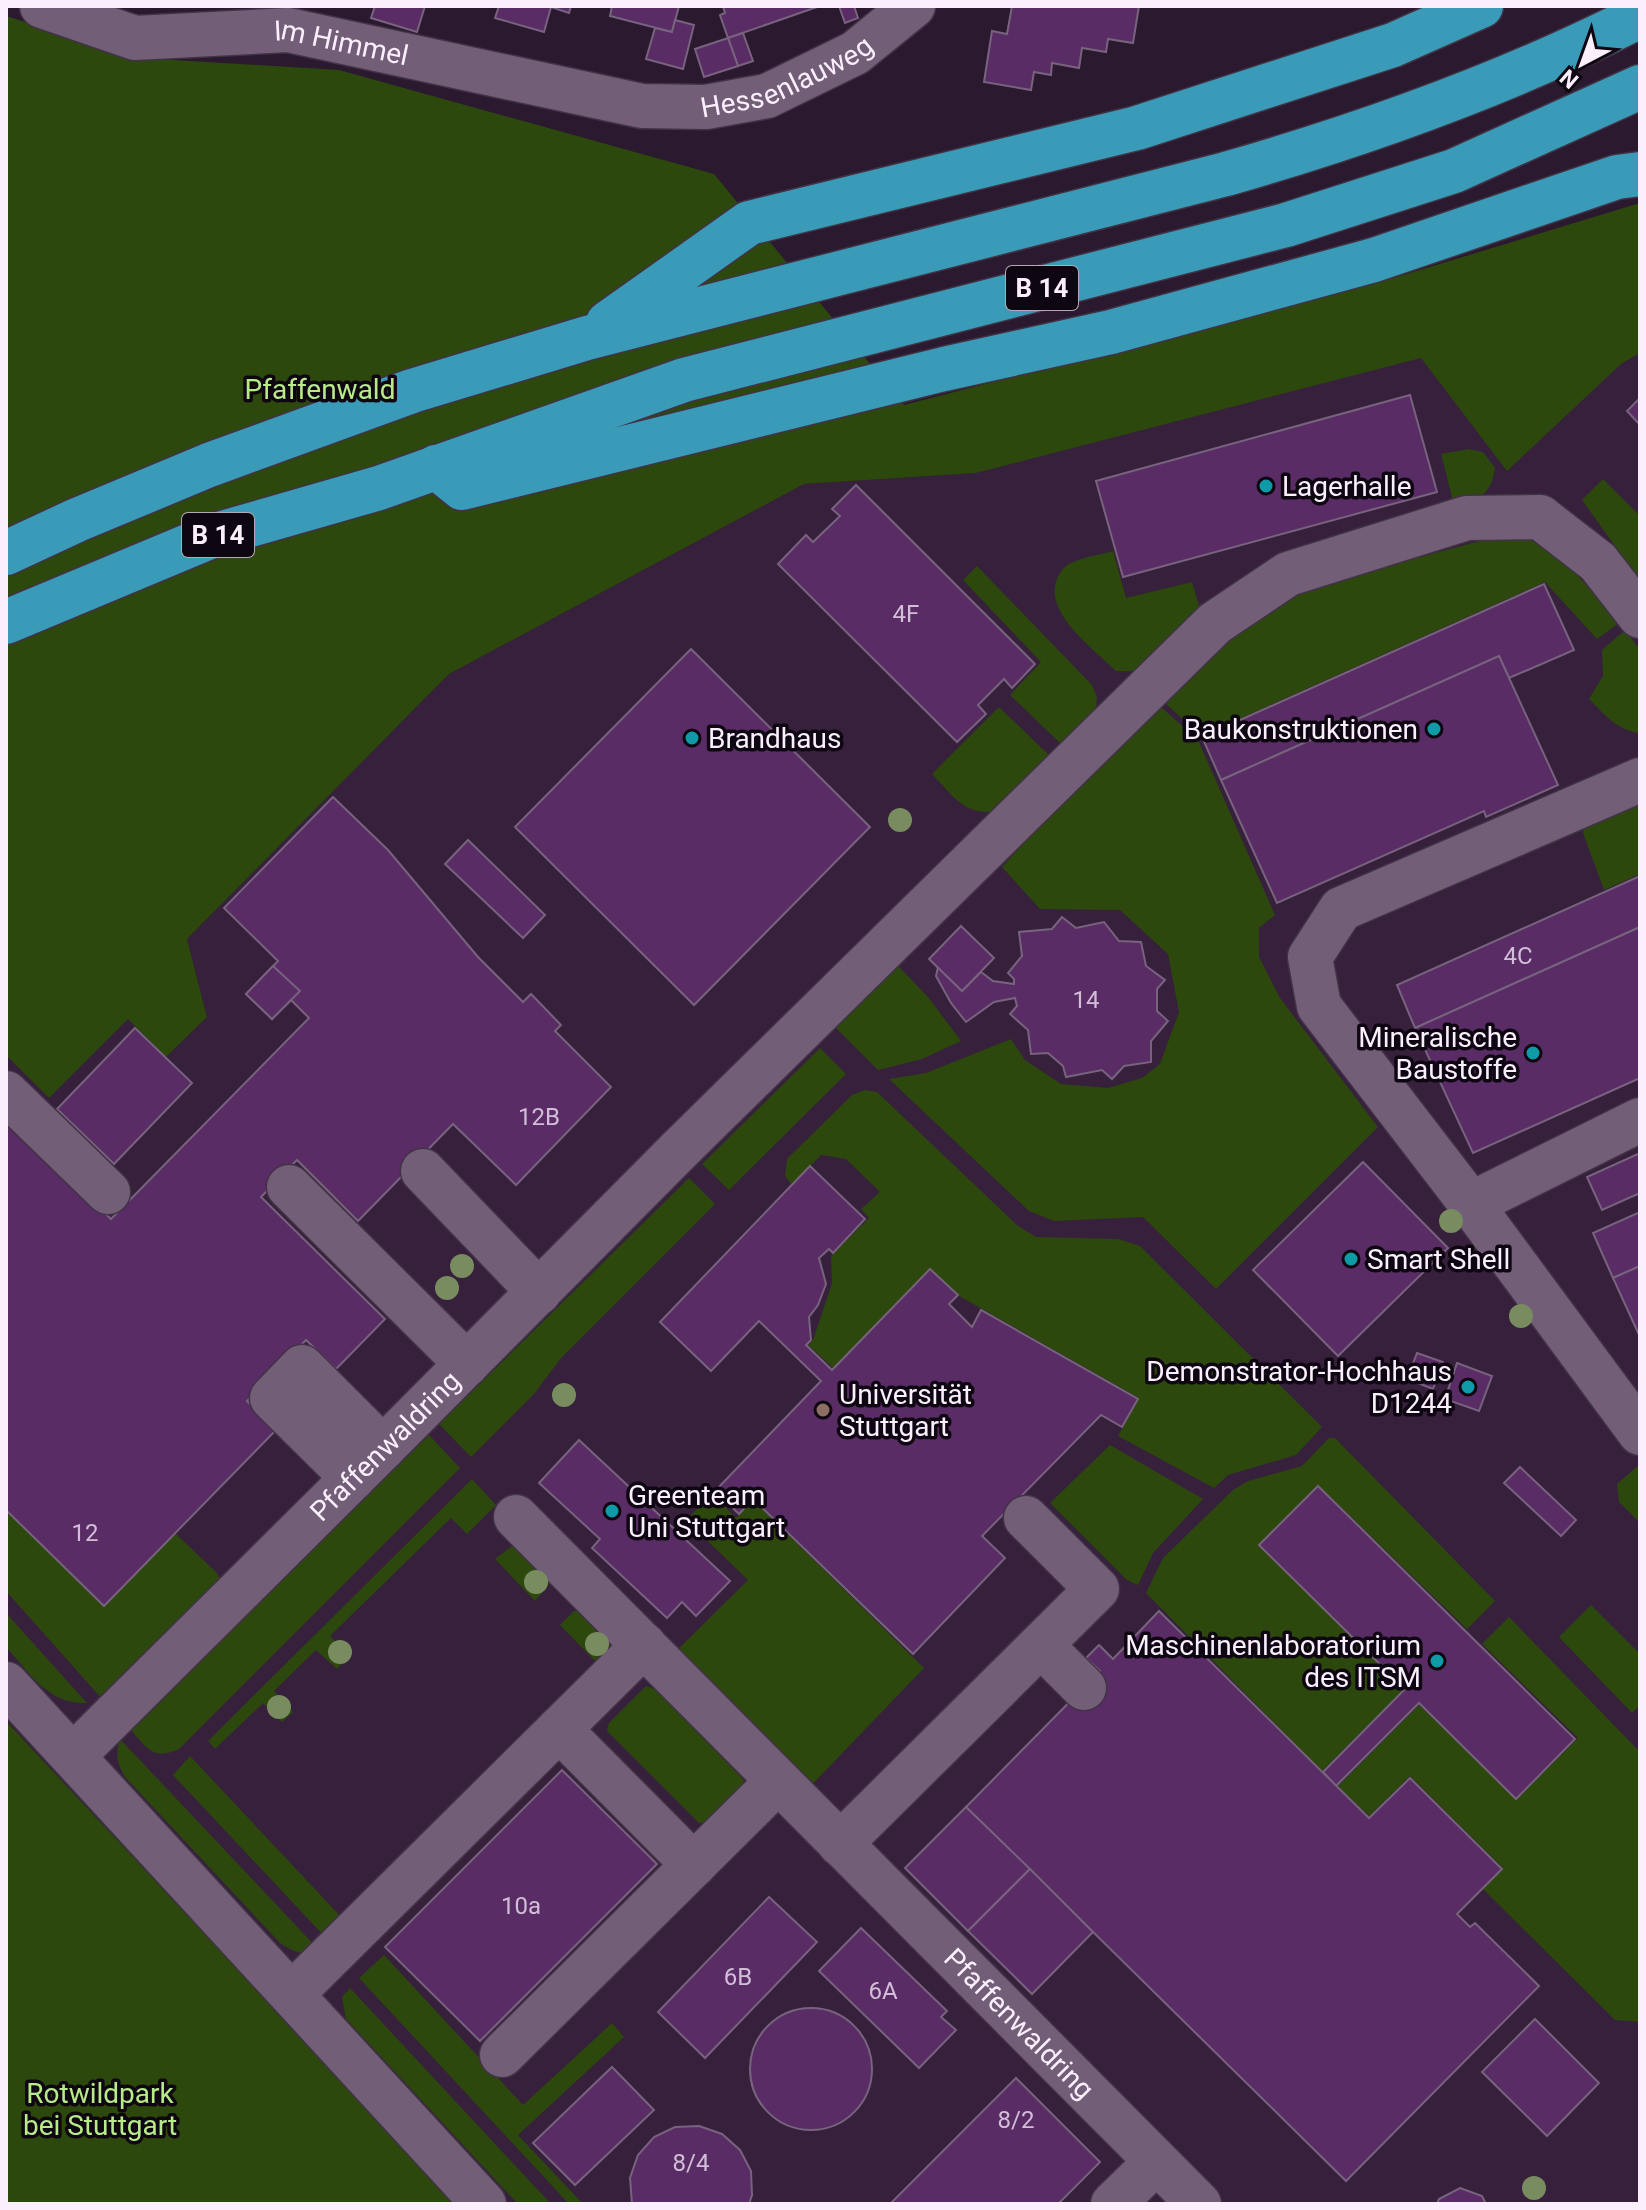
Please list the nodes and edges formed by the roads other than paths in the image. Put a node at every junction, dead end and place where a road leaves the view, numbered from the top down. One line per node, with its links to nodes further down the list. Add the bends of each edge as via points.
1 (42, 6): 5 (street, Im Himmel, via 135,38)
2 (913, 6): 7 (street, Hessenlauweg, via 855,53 767,96 706,107)
3 (1481, 6): 9 (highway, B 14, via 1393,45 1137,128 749,223)
4 (1640, 16): 9 (highway, B 14, via 1502,80 1304,152)
5 (282, 18): 7 (street, Im Himmel)
6 (1640, 87): 10 (highway, B 14, via 1454,171 1286,225 684,380)
7 (642, 106)
8 (1632, 171): 10 (highway, B 14, via 1374,260 1111,332 462,488)
9 (587, 338): 11 (highway, B 14, via 412,391 266,444)
10 (436, 467): 13 (highway, B 14, via 212,536)
11 (6, 553)
12 (1640, 616): 21 (street, Pfaffenwaldring, via 1598,562 1540,517 1467,518 1288,574 1215,623)
13 (6, 622)
14 (1640, 780): 20 (street, via 1341,909 1310,957 1319,1006)
15 (6, 1093): 19 (street)
16 (1640, 1120): 20 (street)
17 (423, 1171): 21 (street)
18 (289, 1187): 22 (street)
19 (108, 1192)
20 (1471, 1204): 23 (street)
21 (539, 1292): 22 (street, Pfaffenwaldring)
22 (467, 1364): 31 (street, Pfaffenwaldring)
23 (1640, 1433)
24 (516, 1517): 26 (street, Pfaffenwaldring)
25 (1026, 1518): 27 (street, via 1097,1589)
26 (644, 1645): 30 (street); 32 (street, Pfaffenwaldring)
27 (1041, 1645): 29 (street); 33 (street)
28 (6, 1684): 31 (street)
29 (1084, 1688)
30 (559, 1729): 34 (street); 35 (street)
31 (73, 1756): 35 (street)
32 (778, 1781): 33 (street, Pfaffenwaldring); 34 (street)
33 (840, 1844): 37 (street, Pfaffenwaldring)
34 (694, 1865): 36 (street)
35 (293, 1993): 38 (street)
36 (502, 2055)
37 (1156, 2162): 39 (street); 40 (street, Pfaffenwaldring)
38 (484, 2204)
39 (1113, 2204)
40 (1199, 2204)

